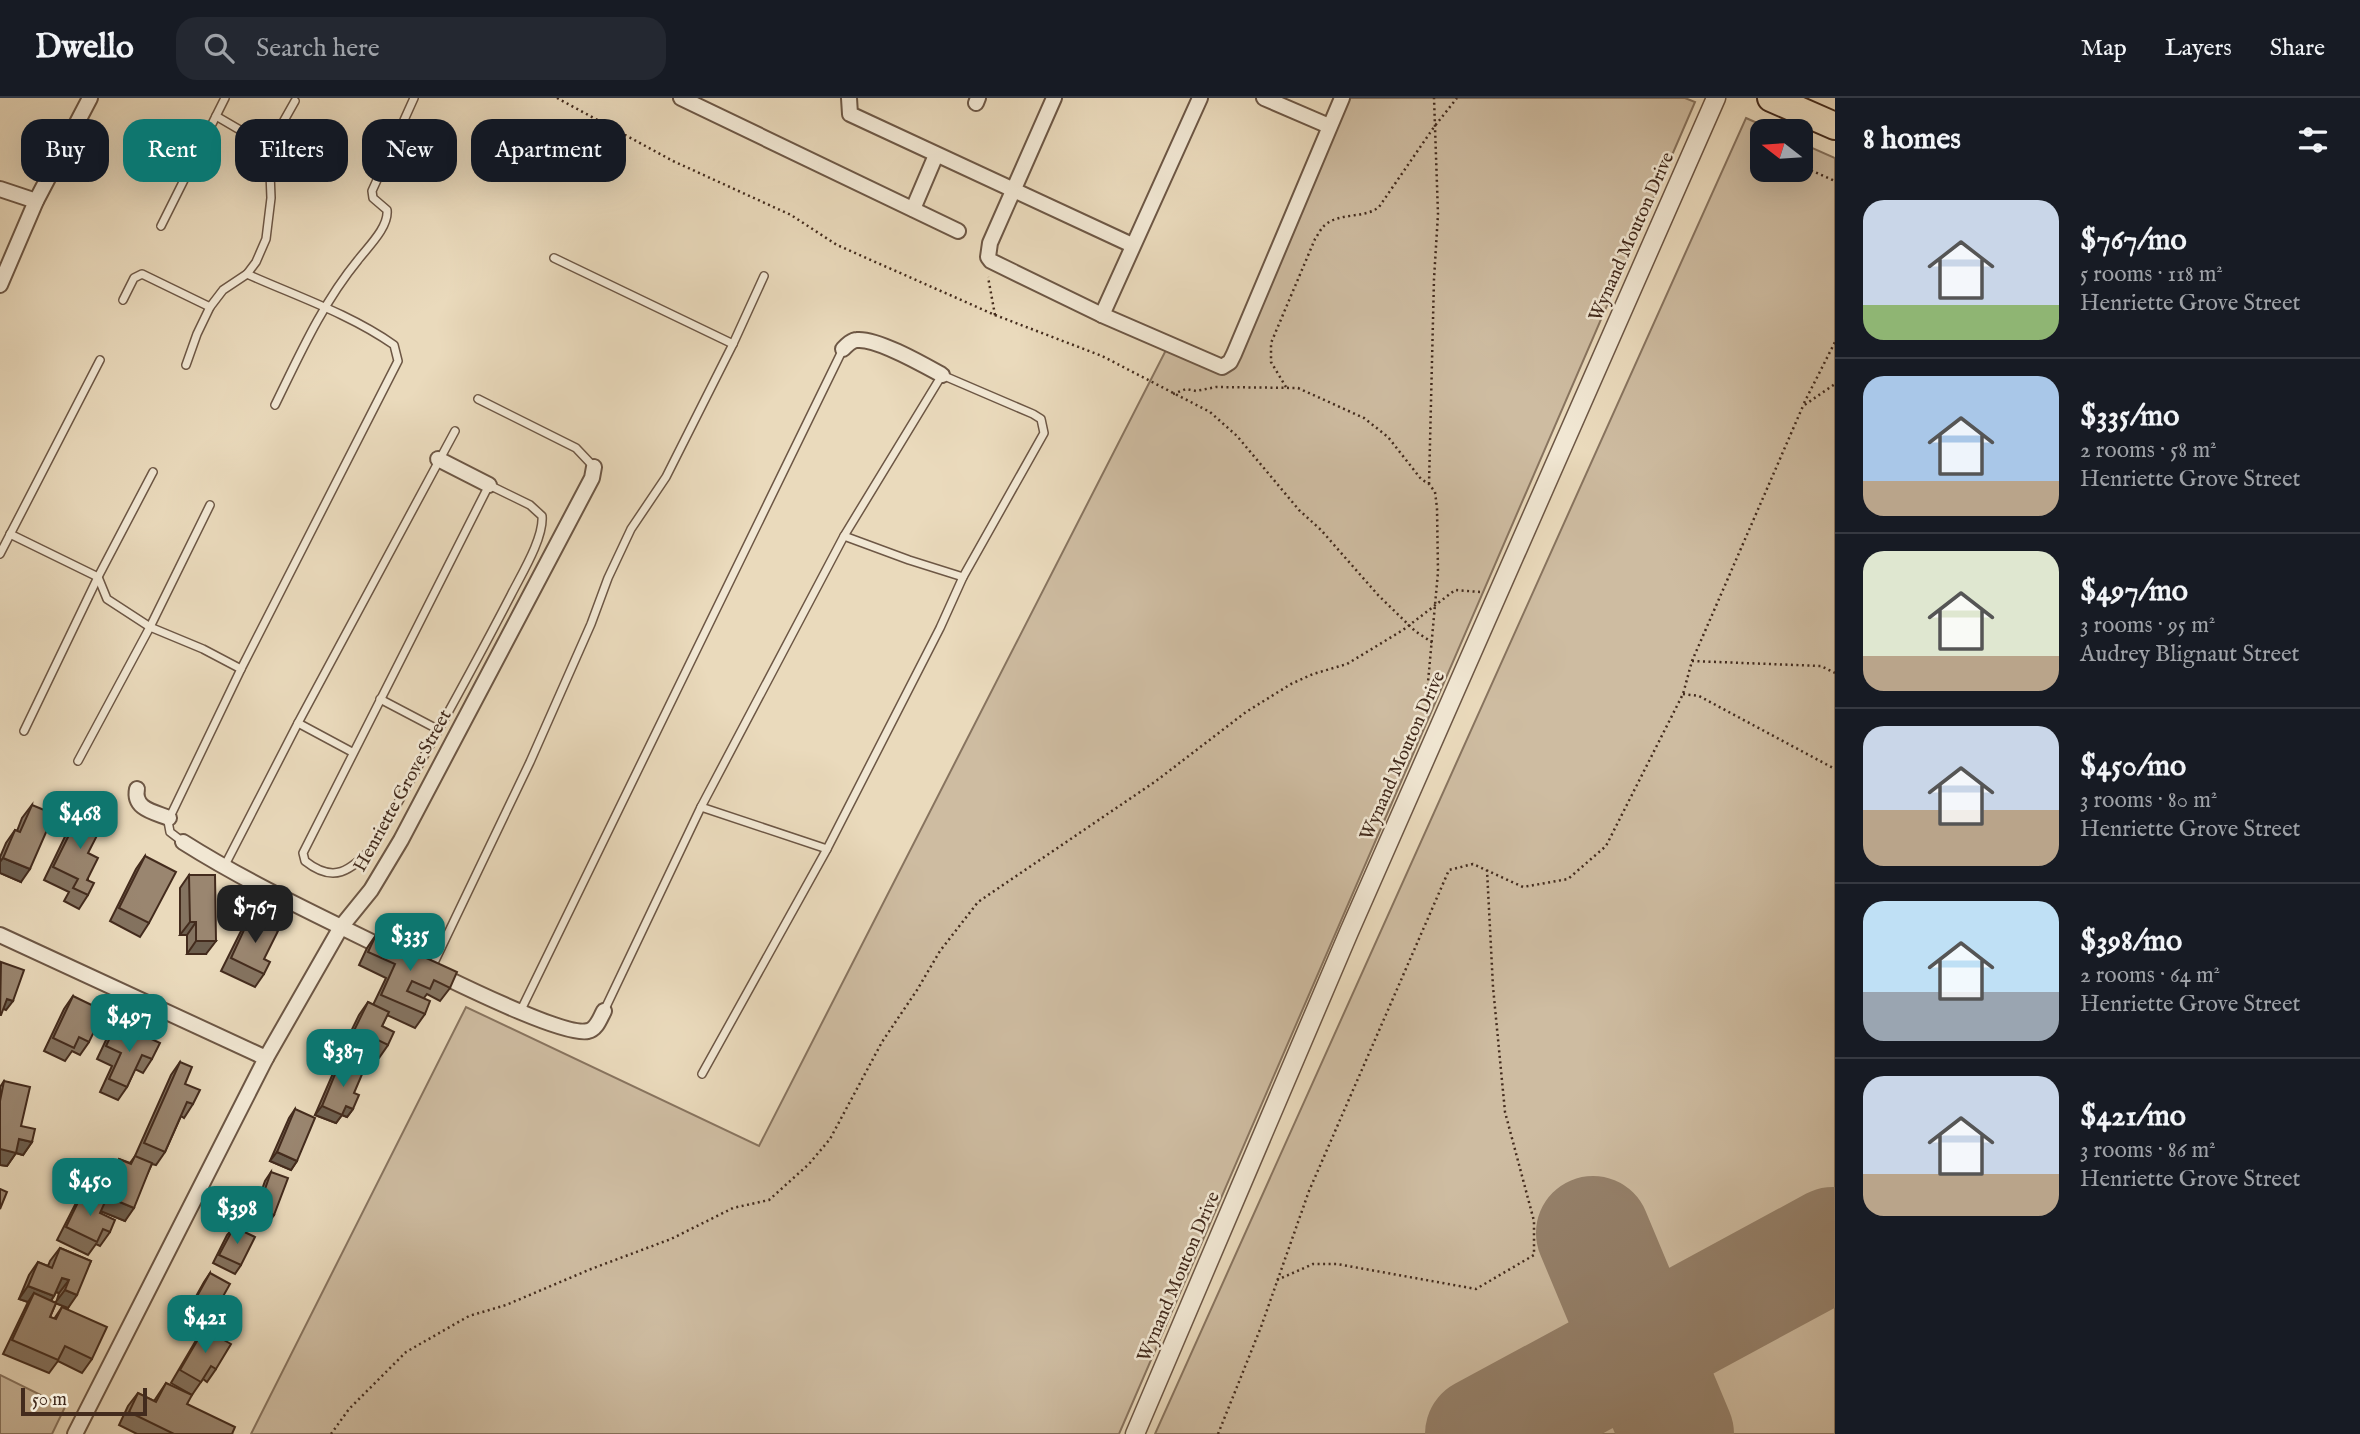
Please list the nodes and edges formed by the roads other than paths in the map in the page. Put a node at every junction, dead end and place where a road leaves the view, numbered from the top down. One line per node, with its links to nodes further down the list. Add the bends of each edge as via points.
1 (90, 98): 22 (street)
2 (225, 98): 13 (lane)
3 (414, 98): 33 (lane, via 372,191 387,217)
4 (681, 98): 23 (street)
5 (849, 98): 18 (street, via 850,114)
6 (1054, 98): 21 (street)
7 (1200, 98): 26 (street)
8 (1264, 98): 17 (street)
9 (1342, 98): 17 (street)
10 (1716, 98): 76 (street, Wynand Mouton Drive, via 1349,932)
11 (1771, 98): 15 (highway)
12 (295, 102): 14 (lane)
13 (216, 116): 16 (lane); 24 (lane)
14 (285, 119)
15 (1835, 126)
16 (235, 127)
17 (1329, 127): 34 (street, via 1226,366)
18 (936, 155): 21 (street); 23 (street)
19 (270, 182): 28 (lane, via 269,224 259,256)
20 (0, 189): 22 (street)
21 (1014, 189): 26 (street); 34 (street, via 990,243 991,261)
22 (36, 201): 30 (street)
23 (913, 209): 25 (street)
24 (161, 226)
25 (958, 230)
26 (1132, 245): 34 (street)
27 (554, 258): 35 (lane)
28 (247, 274): 32 (lane, via 223,290); 33 (lane)
29 (764, 276): 35 (lane)
30 (0, 285)
31 (123, 300): 32 (lane, via 134,278 142,274)
32 (210, 307): 38 (lane)
33 (323, 308): 41 (lane); 54 (lane, via 394,345 398,361)
34 (1102, 315)
35 (733, 344): 70 (lane, via 666,477 613,565 530,762)
36 (844, 349): 39 (street, via 849,343 867,341); 72 (lane)
37 (100, 360): 48 (lane)
38 (186, 365)
39 (942, 375): 49 (lane); 52 (lane, via 1033,414 1044,426)
40 (478, 398): 44 (lane, Henriette Grove Street, via 576,448)
41 (275, 405)
42 (455, 431): 43 (lane)
43 (438, 459): 46 (street); 56 (lane)
44 (594, 467): 67 (street, Henriette Grove Street, via 401,840 371,890)
45 (153, 472): 51 (lane)
46 (489, 485): 55 (lane); 57 (lane, via 530,505 542,516 542,523 523,570)
47 (210, 505): 53 (lane)
48 (10, 534): 50 (lane); 51 (lane)
49 (844, 536): 52 (lane); 62 (lane)
50 (0, 554)
51 (98, 577): 53 (lane, via 107,599); 58 (lane)
52 (963, 577): 65 (lane)
53 (150, 627): 54 (lane); 60 (lane)
54 (241, 669): 63 (lane)
55 (380, 699): 57 (lane); 59 (lane)
56 (298, 723): 59 (lane); 66 (lane)
57 (439, 730): 59 (lane, via 373,847 351,868 320,871 305,861 303,853)
58 (24, 731)
59 (352, 752)
60 (78, 761)
61 (137, 789): 63 (street, via 138,804)
62 (701, 807): 65 (lane); 71 (lane)
63 (169, 818): 64 (lane, via 170,832)
64 (183, 842): 66 (street)
65 (827, 849): 74 (lane)
66 (224, 868): 67 (street)
67 (341, 927): 69 (street); 73 (street, Henriette Grove Street)
68 (0, 935): 73 (street)
69 (398, 955)
70 (425, 968): 72 (street)
71 (604, 1011): 72 (street, via 586,1032)
72 (520, 1012)
73 (266, 1058): 75 (street, Henriette Grove Street)
74 (702, 1074)
75 (75, 1434)
76 (1135, 1434)

